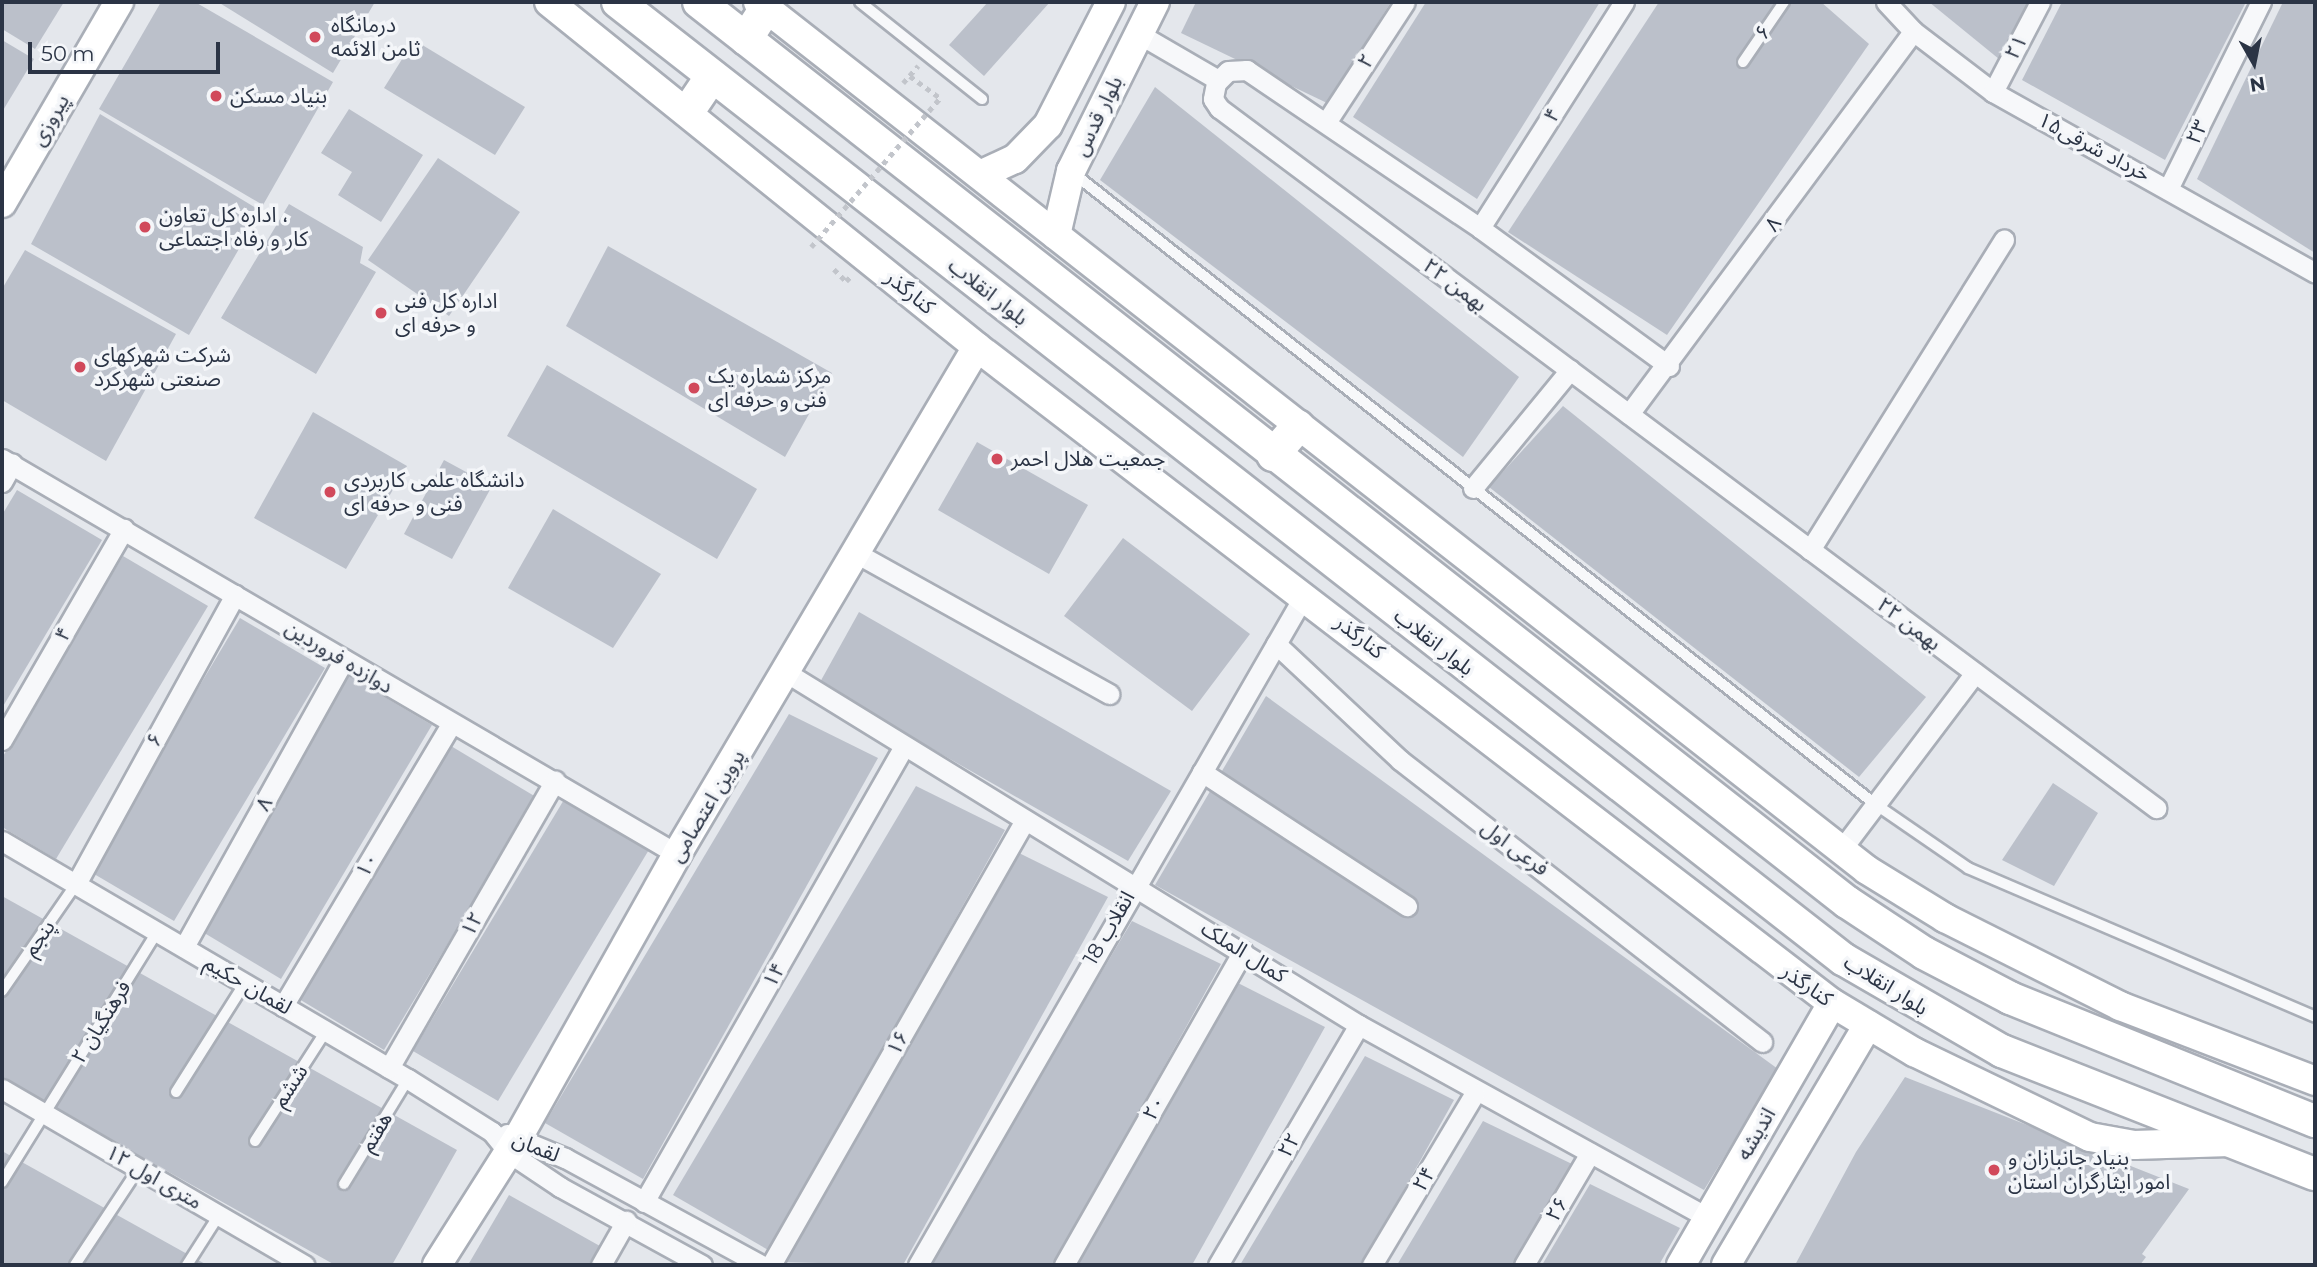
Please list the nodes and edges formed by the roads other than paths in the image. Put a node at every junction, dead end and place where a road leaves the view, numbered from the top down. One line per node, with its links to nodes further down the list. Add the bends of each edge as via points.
1 (119, 2): 28 (main road, پیروزی)
2 (550, 2): 23 (main road, کنارگذر)
3 (618, 2): 19 (main road, بلوار انقلاب)
4 (699, 2): 17 (main road)
5 (860, 2): 22 (lane, via 929,52)
6 (1155, 2): 16 (main road, بلوار قدس)
7 (1405, 2): 24 (street, ۲)
8 (1624, 2): 29 (street, ۴)
9 (1784, 2): 18 (lane, ۶)
10 (1886, 2): 15 (street, ۱۵خرداد شرقی)
11 (2040, 2): 21 (street, ۲۱)
12 (2261, 2): 27 (street, ۲۳)
13 (762, 5): 17 (main road); 26 (main road)
14 (1107, 8): 16 (main road); 26 (main road, بلوار قدس, via 1048,125 1016,159)
15 (1913, 31): 21 (street, ۱۵خرداد شرقی); 34 (street, ۸)
16 (1139, 34): 20 (street); 25 (main road, بلوار قدس)
17 (746, 39): 38 (main road)
18 (1743, 62)
19 (712, 76): 23 (main road); 54 (main road, بلوار انقلاب)
20 (1218, 80): 24 (street, via 1228,71 1247,71); 35 (street, ۲۲ بهمن, via 1213,99 1219,108)
21 (1993, 92): 27 (street, ۱۵خرداد شرقی)
22 (982, 99)
23 (689, 110): 33 (main road, کنارگذر)
24 (1327, 121): 29 (street)
25 (1071, 171): 30 (main road, بلوار قدس); 41 (lane)
26 (979, 175): 30 (main road)
27 (2169, 187): 32 (street, ۱۵خرداد شرقی)
28 (2, 203)
29 (1480, 228): 34 (street)
30 (1056, 235): 37 (main road)
31 (2004, 240): 43 (street)
32 (2315, 273)
33 (977, 347): 44 (main road, پروین اعتصامی); 45 (main road, کنارگذر)
34 (1669, 366): 36 (street, ۸)
35 (1570, 370): 36 (street, ۲۲ بهمن); 41 (street)
36 (1629, 414): 43 (street, ۲۲ بهمن)
37 (1298, 426): 38 (main road); 63 (main road)
38 (1273, 455): 52 (main road)
39 (7, 461): 40 (street); 42 (street, دوازده فروردین)
40 (2, 482)
41 (1473, 488): 59 (lane)
42 (124, 529): 46 (street, دوازده فروردین); 55 (street, ۴)
43 (1811, 550): 50 (street, ۲۲ بهمن)
44 (856, 552): 49 (main road, پروین اعتصامی); 51 (street)
45 (1306, 594): 47 (street, انقلاب 18); 73 (main road, کنارگذر)
46 (234, 595): 48 (street, دوازده فروردین); 65 (street, ۶)
47 (1276, 644): 57 (street, انقلاب 18); 80 (street, فرعی اول, via 1399,760)
48 (344, 660): 53 (street, دوازده فروردین); 69 (street, ۸)
49 (787, 673): 56 (street, کمال الملک); 64 (main road, پروین اعتصامی)
50 (1975, 673): 59 (street); 60 (street, ۲۲ بهمن)
51 (1109, 694)
52 (1586, 700): 54 (main road); 89 (main road, via 1775,849 1924,953 2115,1045)
53 (451, 724): 58 (street, دوازده فروردین); 74 (street, ۱۰)
54 (1557, 738): 92 (main road, بلوار انقلاب, via 1778,911 1922,1008 2002,1051)
55 (2, 740)
56 (903, 748): 61 (street, کمال الملک); 98 (street, ۱۴)
57 (1202, 772): 66 (street, انقلاب 18); 67 (street)
58 (555, 781): 64 (street, دوازده فروردین); 82 (street, ۱۲)
59 (1875, 804): 63 (street); 75 (lane, via 1968,868)
60 (2155, 808)
61 (1025, 820): 66 (street, کمال الملک); 109 (street, ۱۶)
62 (2, 841): 65 (street, لقمان حکیم)
63 (1841, 850): 84 (main road, via 1945,918 2120,1006)
64 (677, 854): 90 (main road, پروین اعتصامی)
65 (76, 884): 68 (street, لقمان حکیم); 72 (lane, پنجم)
66 (1135, 884): 70 (street, کمال الملک); 110 (street, انقلاب 18)
67 (1407, 906)
68 (157, 932): 69 (street, لقمان حکیم); 88 (lane, فرهنگیان ۲)
69 (184, 947): 71 (street, لقمان حکیم)
70 (1243, 951): 76 (street, کمال الملک); 111 (street, ۲۰)
71 (245, 983): 74 (street, لقمان حکیم); 86 (lane)
72 (2, 991)
73 (1832, 1003): 77 (main road, کنارگذر); 79 (main road, اندیشه)
74 (283, 1006): 78 (street, لقمان حکیم)
75 (2315, 1017)
76 (1359, 1025): 87 (street, کمال الملک); 112 (street, ۲۲)
77 (1868, 1025): 81 (main road, اندیشه); 92 (main road, کنارگذر, via 2090,1137 2134,1144)
78 (326, 1031): 82 (street, لقمان حکیم); 91 (lane, ششم)
79 (1815, 1033): 81 (main road, via 1841,1035); 100 (main road, اندیشه)
80 (1762, 1042)
81 (1851, 1053): 116 (main road, اندیشه)
82 (389, 1068): 83 (street, لقمان حکیم)
83 (408, 1079): 90 (street, لقمان حکیم); 97 (lane, هفتم)
84 (2315, 1080)
85 (2, 1089): 88 (street, ۱۲ متری اول)
86 (176, 1091)
87 (1475, 1093): 93 (street, کمال الملک); 113 (street, ۲۴)
88 (45, 1113): 94 (street, ۱۲ متری اول); 96 (lane, فرهنگیان ۲)
89 (2315, 1121)
90 (507, 1140): 98 (street, لقمان); 101 (street, لقمان); 105 (main road, پروین اعتصامی)
91 (255, 1141)
92 (2230, 1142): 95 (main road, بلوار انقلاب)
93 (1590, 1153): 100 (street, کمال الملک); 114 (street, ۲۶)
94 (139, 1168): 99 (street, ۱۲ متری اول); 102 (lane)
95 (2315, 1174)
96 (2, 1182)
97 (344, 1185)
98 (644, 1202): 108 (street, لقمان)
99 (219, 1215): 103 (lane); 104 (street, ۱۲ متری اول)
100 (1708, 1218): 115 (main road, اندیشه)
101 (626, 1220): 106 (street); 107 (street, لقمان)
102 (75, 1265)
103 (187, 1265)
104 (305, 1265)
105 (437, 1265)
106 (601, 1265)
107 (702, 1265)
108 (761, 1265)
109 (771, 1265)
110 (918, 1265)
111 (1064, 1265)
112 (1218, 1265)
113 (1372, 1265)
114 (1524, 1265)
115 (1681, 1265)
116 (1726, 1265)

